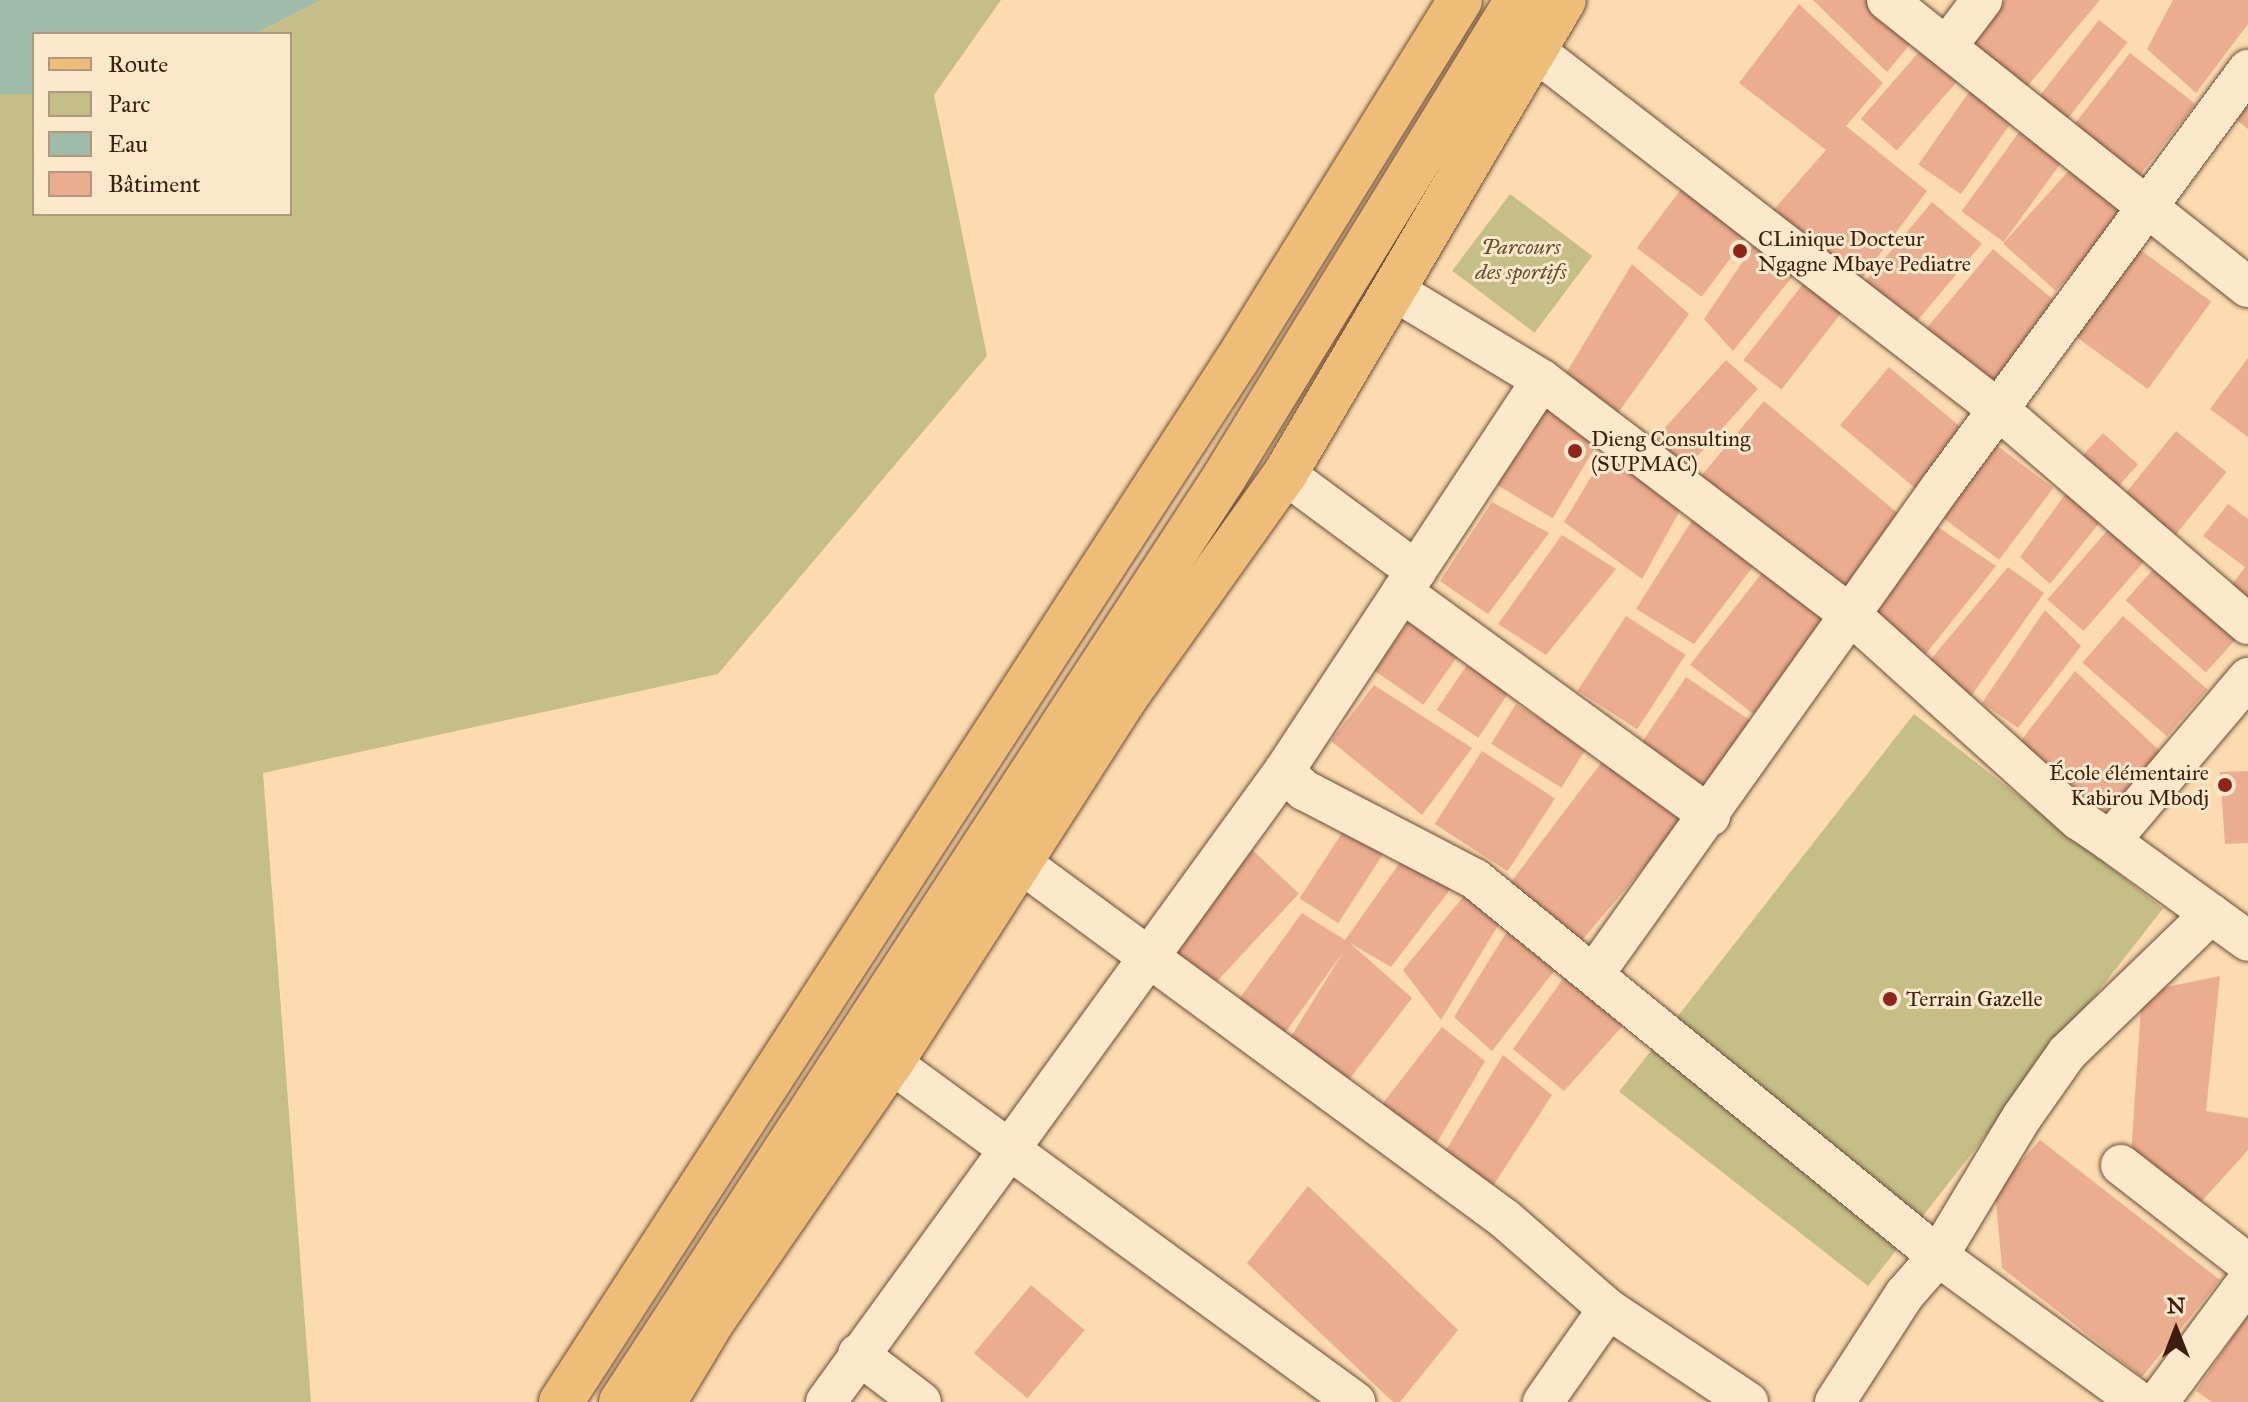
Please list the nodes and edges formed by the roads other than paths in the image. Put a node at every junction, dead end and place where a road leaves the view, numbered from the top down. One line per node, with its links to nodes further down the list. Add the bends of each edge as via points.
1 (1460, 0): 37 (main road, via 1237,360)
2 (1517, 0): 16 (main road)
3 (1564, 0): 7 (main road)
4 (1887, 0): 6 (street)
5 (1982, 0): 6 (street)
6 (1947, 46): 9 (street)
7 (1534, 50): 11 (main road); 14 (street)
8 (2248, 70): 9 (street)
9 (2147, 206): 10 (street); 14 (street)
10 (2248, 287)
11 (1393, 290): 12 (main road); 13 (street)
12 (1355, 354): 15 (main road); 16 (main road)
13 (1542, 380): 17 (street); 18 (street)
14 (1999, 410): 18 (street); 19 (street)
15 (1285, 474): 17 (street); 24 (main road, via 1128,694)
16 (1225, 476): 38 (main road)
17 (1409, 581): 21 (street); 22 (street)
18 (1851, 615): 22 (street); 23 (street, via 2079,820)
19 (2248, 624)
20 (2248, 678): 23 (street)
21 (1284, 771): 27 (street); 28 (street, via 1304,790 1475,879)
22 (1710, 816): 28 (street)
23 (2110, 841): 25 (street)
24 (1018, 861): 27 (street); 29 (main road)
25 (2211, 914): 26 (street); 32 (street, via 2067,1053)
26 (2248, 941)
27 (1148, 957): 30 (street); 35 (street, via 1505,1219)
28 (1594, 974): 32 (street)
29 (891, 1063): 30 (street); 39 (main road, via 712,1322)
30 (1009, 1152): 36 (street); 42 (street)
31 (2121, 1165): 33 (street)
32 (1938, 1256): 45 (street, via 1905,1294); 46 (street)
33 (2248, 1264)
34 (2248, 1281): 47 (street)
35 (1608, 1309): 43 (street); 44 (street)
36 (858, 1354): 40 (street); 41 (street)
37 (561, 1402)
38 (621, 1402)
39 (664, 1402)
40 (826, 1402)
41 (921, 1402)
42 (1355, 1402)
43 (1543, 1402)
44 (1748, 1402)
45 (1835, 1402)
46 (2139, 1402)
47 (2158, 1402)

